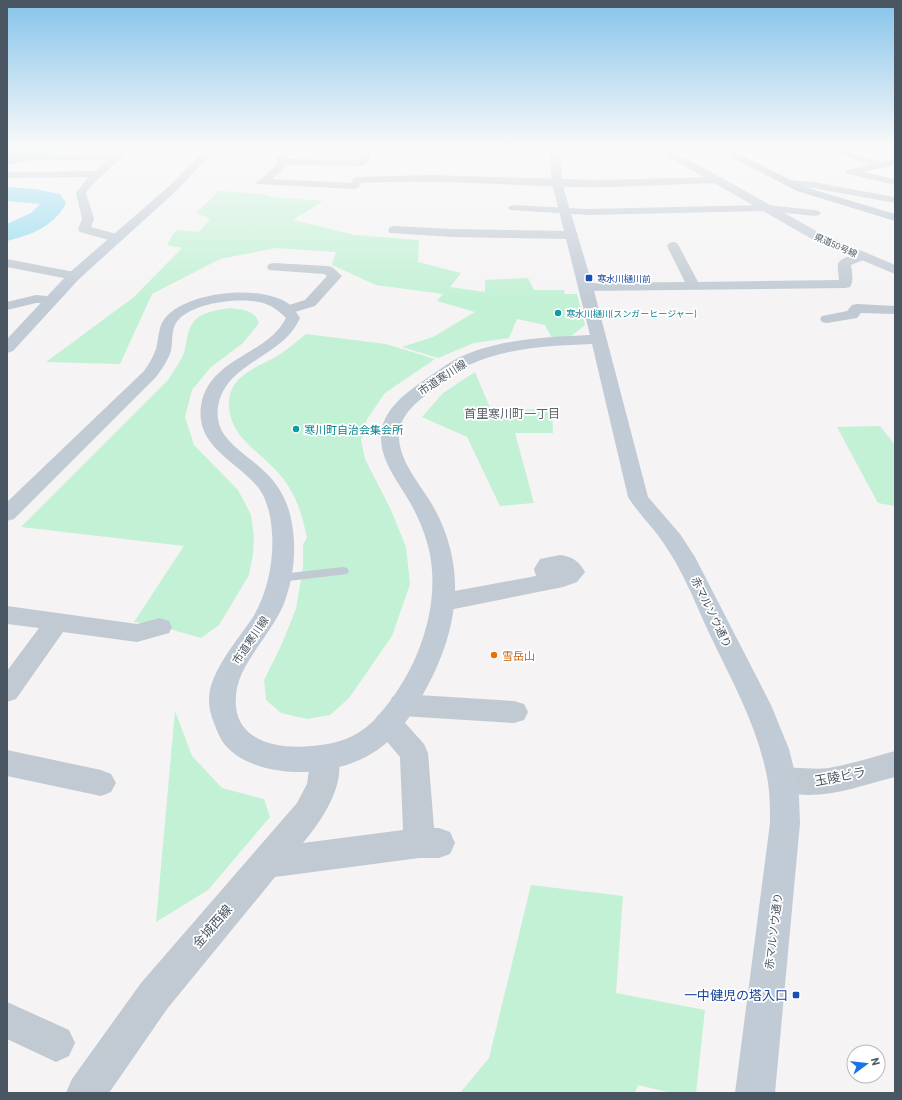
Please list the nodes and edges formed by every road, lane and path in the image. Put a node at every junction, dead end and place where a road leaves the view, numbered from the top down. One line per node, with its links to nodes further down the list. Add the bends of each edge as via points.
1 (82, 197): 19 (street, via 88,219 84,229)
2 (163, 197): 19 (street)
3 (561, 197): 13 (street, 赤マルソウ通り)
4 (748, 197): 11 (street, 県道50号線)
5 (825, 197): 15 (main road)
6 (847, 197): 9 (street)
7 (880, 197): 8 (street)
8 (895, 200)
9 (895, 206)
10 (514, 208): 13 (street)
11 (767, 208): 12 (street); 14 (street); 21 (street, 県道50号線, via 816,236)
12 (656, 211): 13 (street); 16 (street)
13 (566, 212): 18 (street, 赤マルソウ通り)
14 (815, 213)
15 (895, 218)
16 (665, 223)
17 (394, 230): 18 (street)
18 (572, 235): 27 (street, 赤マルソウ通り)
19 (116, 238): 25 (street)
20 (673, 246): 26 (street)
21 (862, 256): 24 (street, 県道50号線); 26 (street, via 848,260 844,264 845,284)
22 (7, 263): 25 (street)
23 (274, 267): 30 (street, via 327,270 335,276 310,303)
24 (895, 270)
25 (74, 276): 28 (street)
26 (693, 285): 27 (street)
27 (586, 287): 33 (street, 赤マルソウ通り)
28 (51, 300): 29 (street, via 36,299); 34 (street)
29 (7, 306)
30 (288, 310): 35 (street, via 267,299 237,297 203,303 176,316 168,326 164,348 150,374); 37 (street, 市道寒川線, via 292,318 290,326 280,337 242,362 223,379 211,399 209,417 214,434 220,443 257,474 274,500 281,516 283,537)
31 (895, 310): 32 (street, via 857,308 852,315)
32 (827, 319)
33 (598, 339): 39 (street, 市道寒川線, via 557,341 501,349 480,355 456,366 422,390 396,415 391,429 390,444 400,468 428,517 438,542 444,572); 49 (street, 赤マルソウ通り, via 638,497 668,533 689,566 765,720)
34 (7, 348)
35 (7, 514)
36 (343, 571): 37 (lane)
37 (280, 578): 46 (street, 市道寒川線, via 270,609 240,653 226,681 222,697 224,716 234,736 260,753 272,757 297,759)
38 (549, 582): 39 (street)
39 (444, 602): 45 (street, 市道寒川線, via 438,630 423,668)
40 (7, 615): 41 (street)
41 (57, 622): 42 (street, via 136,633); 43 (street)
42 (160, 627)
43 (7, 691)
44 (514, 712): 45 (street)
45 (395, 714): 46 (street, 市道寒川線, via 376,736 366,743); 51 (street, via 414,753 429,843)
46 (325, 757): 51 (street, 金城西線, via 325,776 320,792 302,821)
47 (7, 764): 50 (street)
48 (895, 764): 49 (street, 玉陵ビラ, via 828,781)
49 (784, 780): 55 (street, 赤マルソウ通り, via 785,830)
50 (101, 783)
51 (266, 863): 54 (street, 金城西線, via 154,996)
52 (7, 1020): 53 (street)
53 (56, 1043)
54 (86, 1093)
55 (755, 1093)

